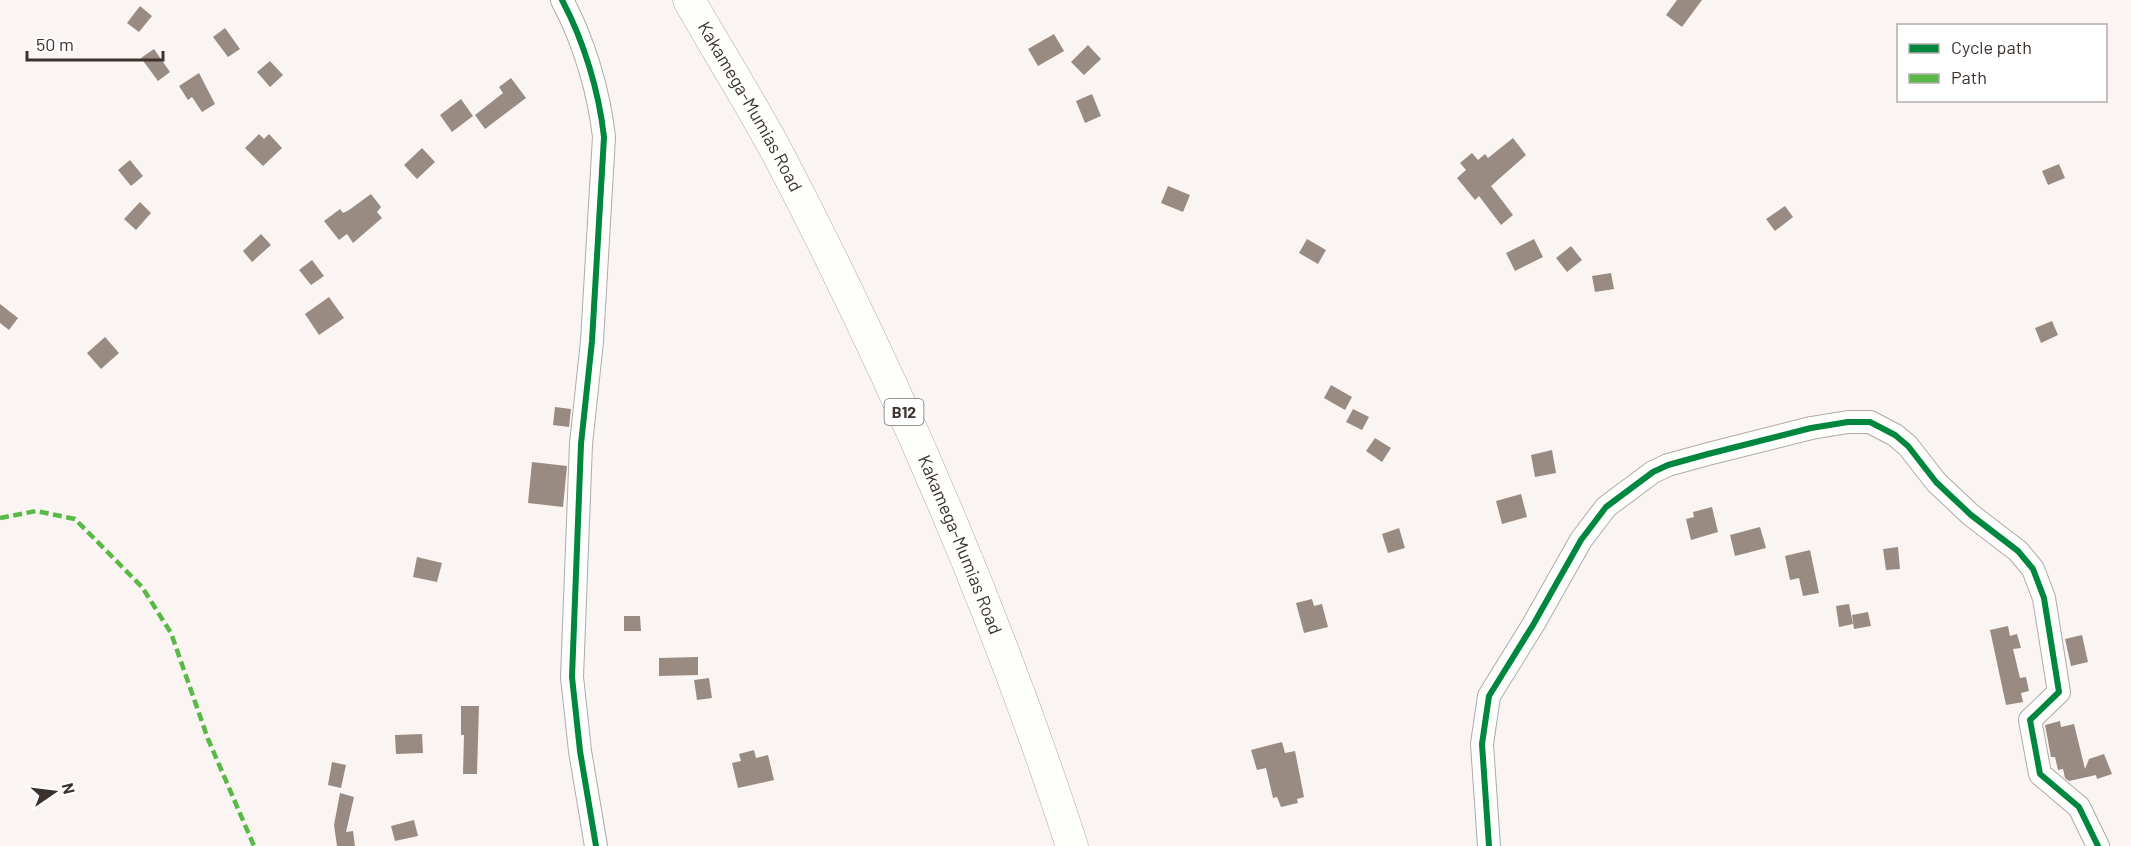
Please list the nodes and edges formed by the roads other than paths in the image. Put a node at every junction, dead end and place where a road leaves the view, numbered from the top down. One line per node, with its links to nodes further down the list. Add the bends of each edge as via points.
1 (562, 0): 3 (street, via 590,72 604,137 592,341 581,444 572,677)
2 (689, 0): 4 (highway, Kakamega-Mumias Road / B12, via 776,152 890,382 999,640)
3 (596, 846)
4 (1072, 846)
5 (1489, 846): 6 (street, via 1482,744 1489,696 1581,540 1606,507 1637,482 1668,465 1810,428 1870,422 1884,427 1908,446 1936,482 1971,515 2018,550 2032,569 2044,598 2059,692 2030,720 2040,774 2079,807)
6 (2098, 846)

